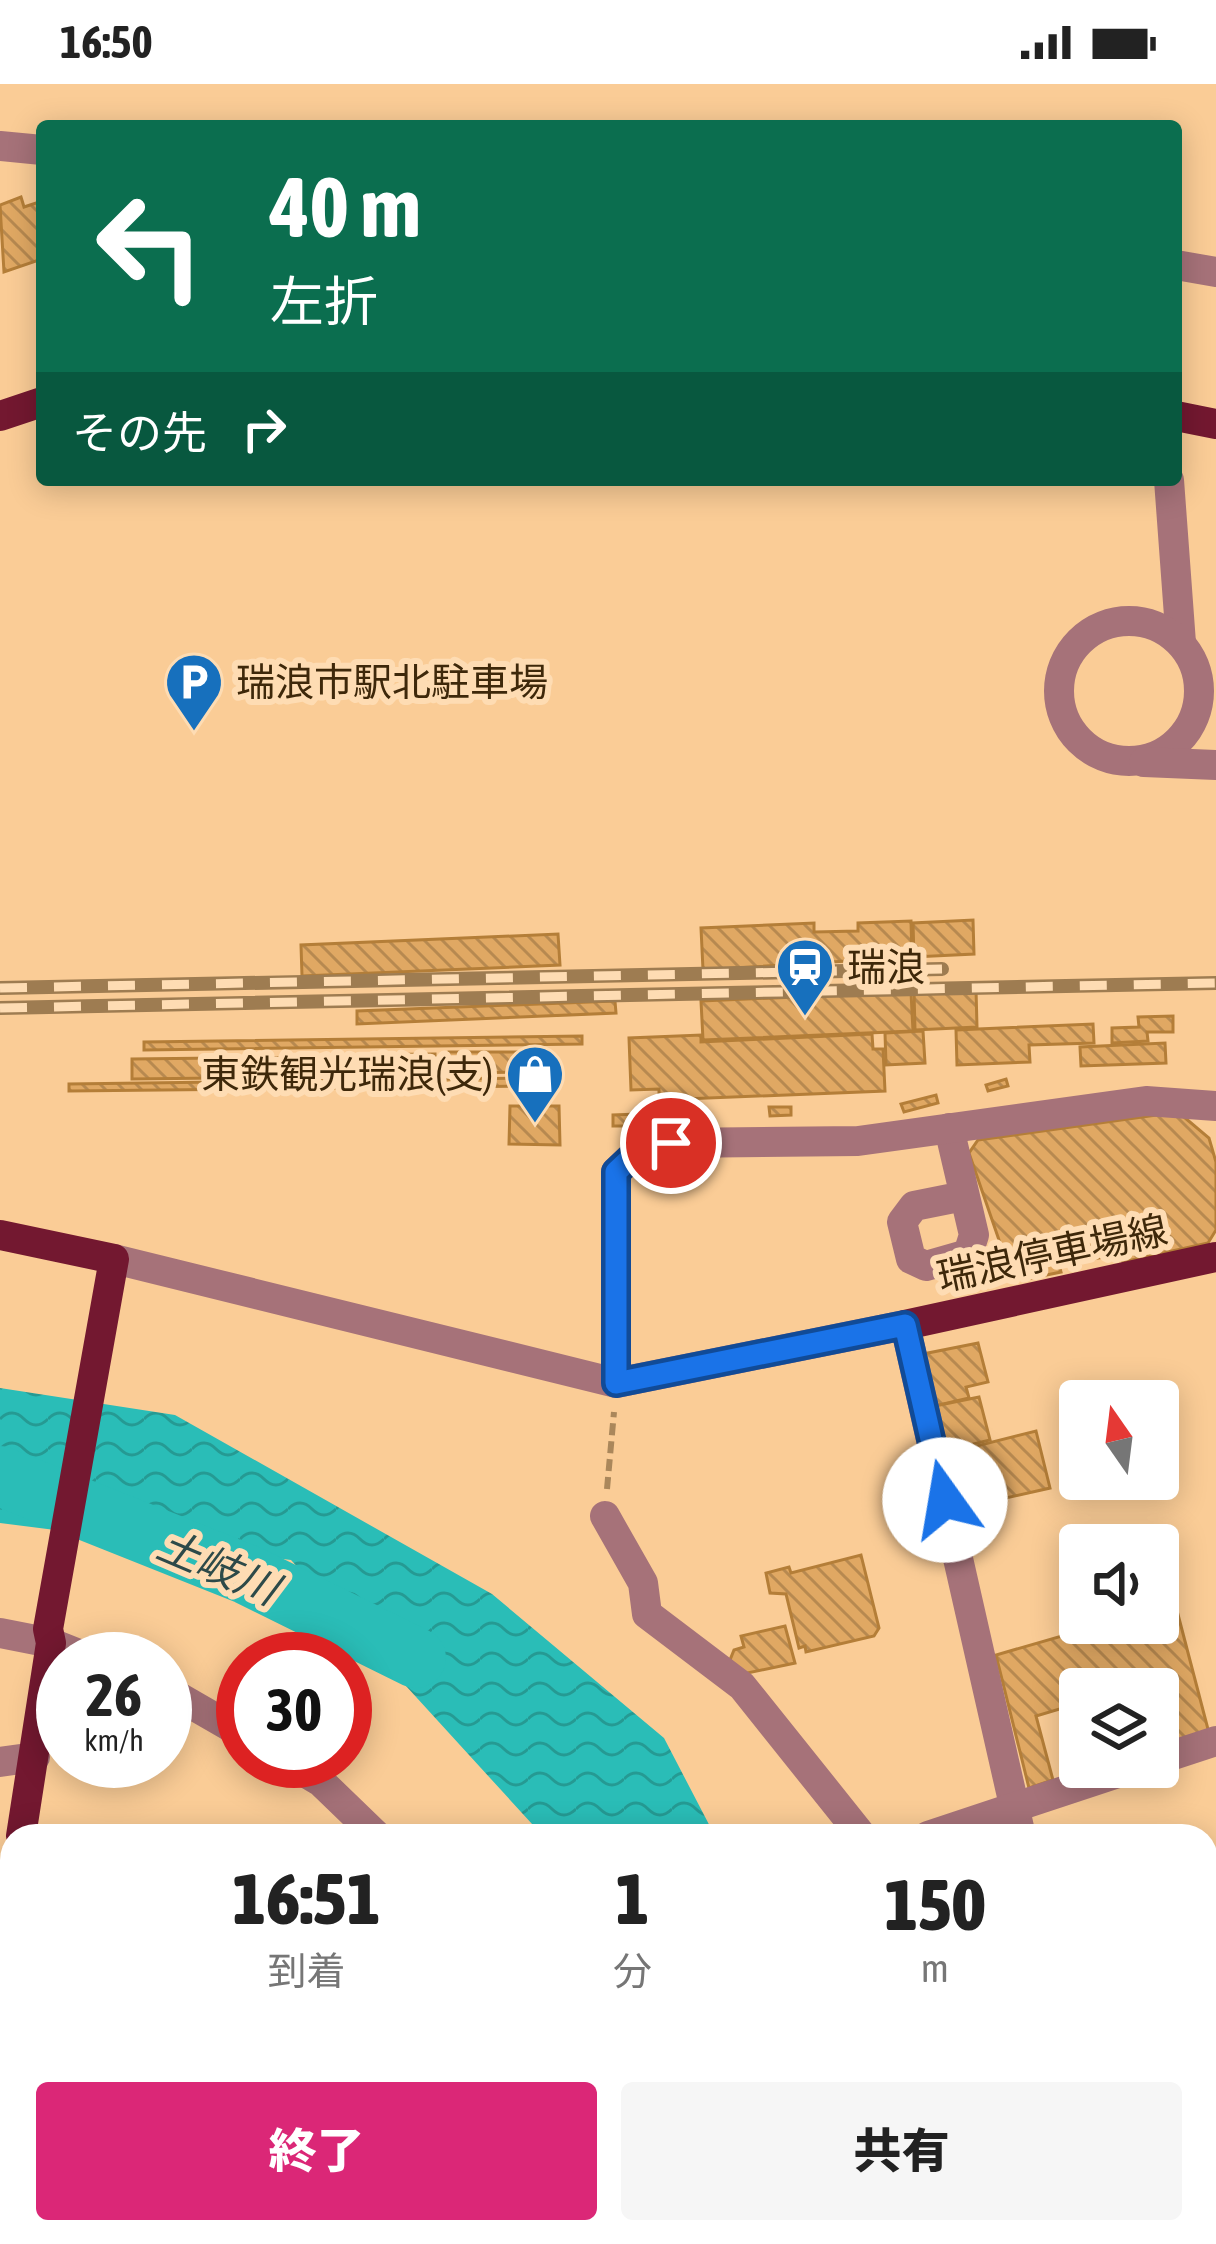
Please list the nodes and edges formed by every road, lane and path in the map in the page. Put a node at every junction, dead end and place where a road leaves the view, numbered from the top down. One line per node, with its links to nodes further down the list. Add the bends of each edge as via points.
1 (0, 146): 2 (street)
2 (36, 149)
3 (1182, 266): 4 (street)
4 (1216, 272)
5 (36, 404): 6 (main road)
6 (0, 416)
7 (1182, 417): 8 (main road)
8 (1216, 424)
9 (1169, 486): 10 (street)
10 (1181, 643): 11 (street, via 1199,684 1198,707 1174,746); 11 (street, via 1140,621 1116,621 1075,644 1063,664 1060,711 1071,732 1088,748)
11 (1131, 762): 12 (street)
12 (1216, 764)
13 (1216, 1106): 14 (street, via 1146,1101)
14 (950, 1128): 15 (street); 20 (street, via 858,1141 671,1143 634,1155 616,1172)
15 (964, 1196)
16 (0, 1235): 18 (main road)
17 (1216, 1257): 19 (main road, 瑞浪停車場線)
18 (114, 1259): 20 (street); 22 (main road)
19 (905, 1325): 20 (street); 32 (street)
20 (616, 1383): 21 (path)
21 (605, 1516): 35 (street, via 643,1583 646,1614 742,1686)
22 (51, 1632)
23 (0, 1633): 24 (street)
24 (36, 1635)
25 (1216, 1741): 27 (street)
26 (36, 1749): 28 (main road)
27 (1179, 1753)
28 (35, 1757): 29 (street); 33 (main road)
29 (0, 1762)
30 (327, 1788): 34 (street)
31 (1090, 1788): 32 (street)
32 (1018, 1821)
33 (23, 1824)
34 (365, 1824)
35 (852, 1824)

